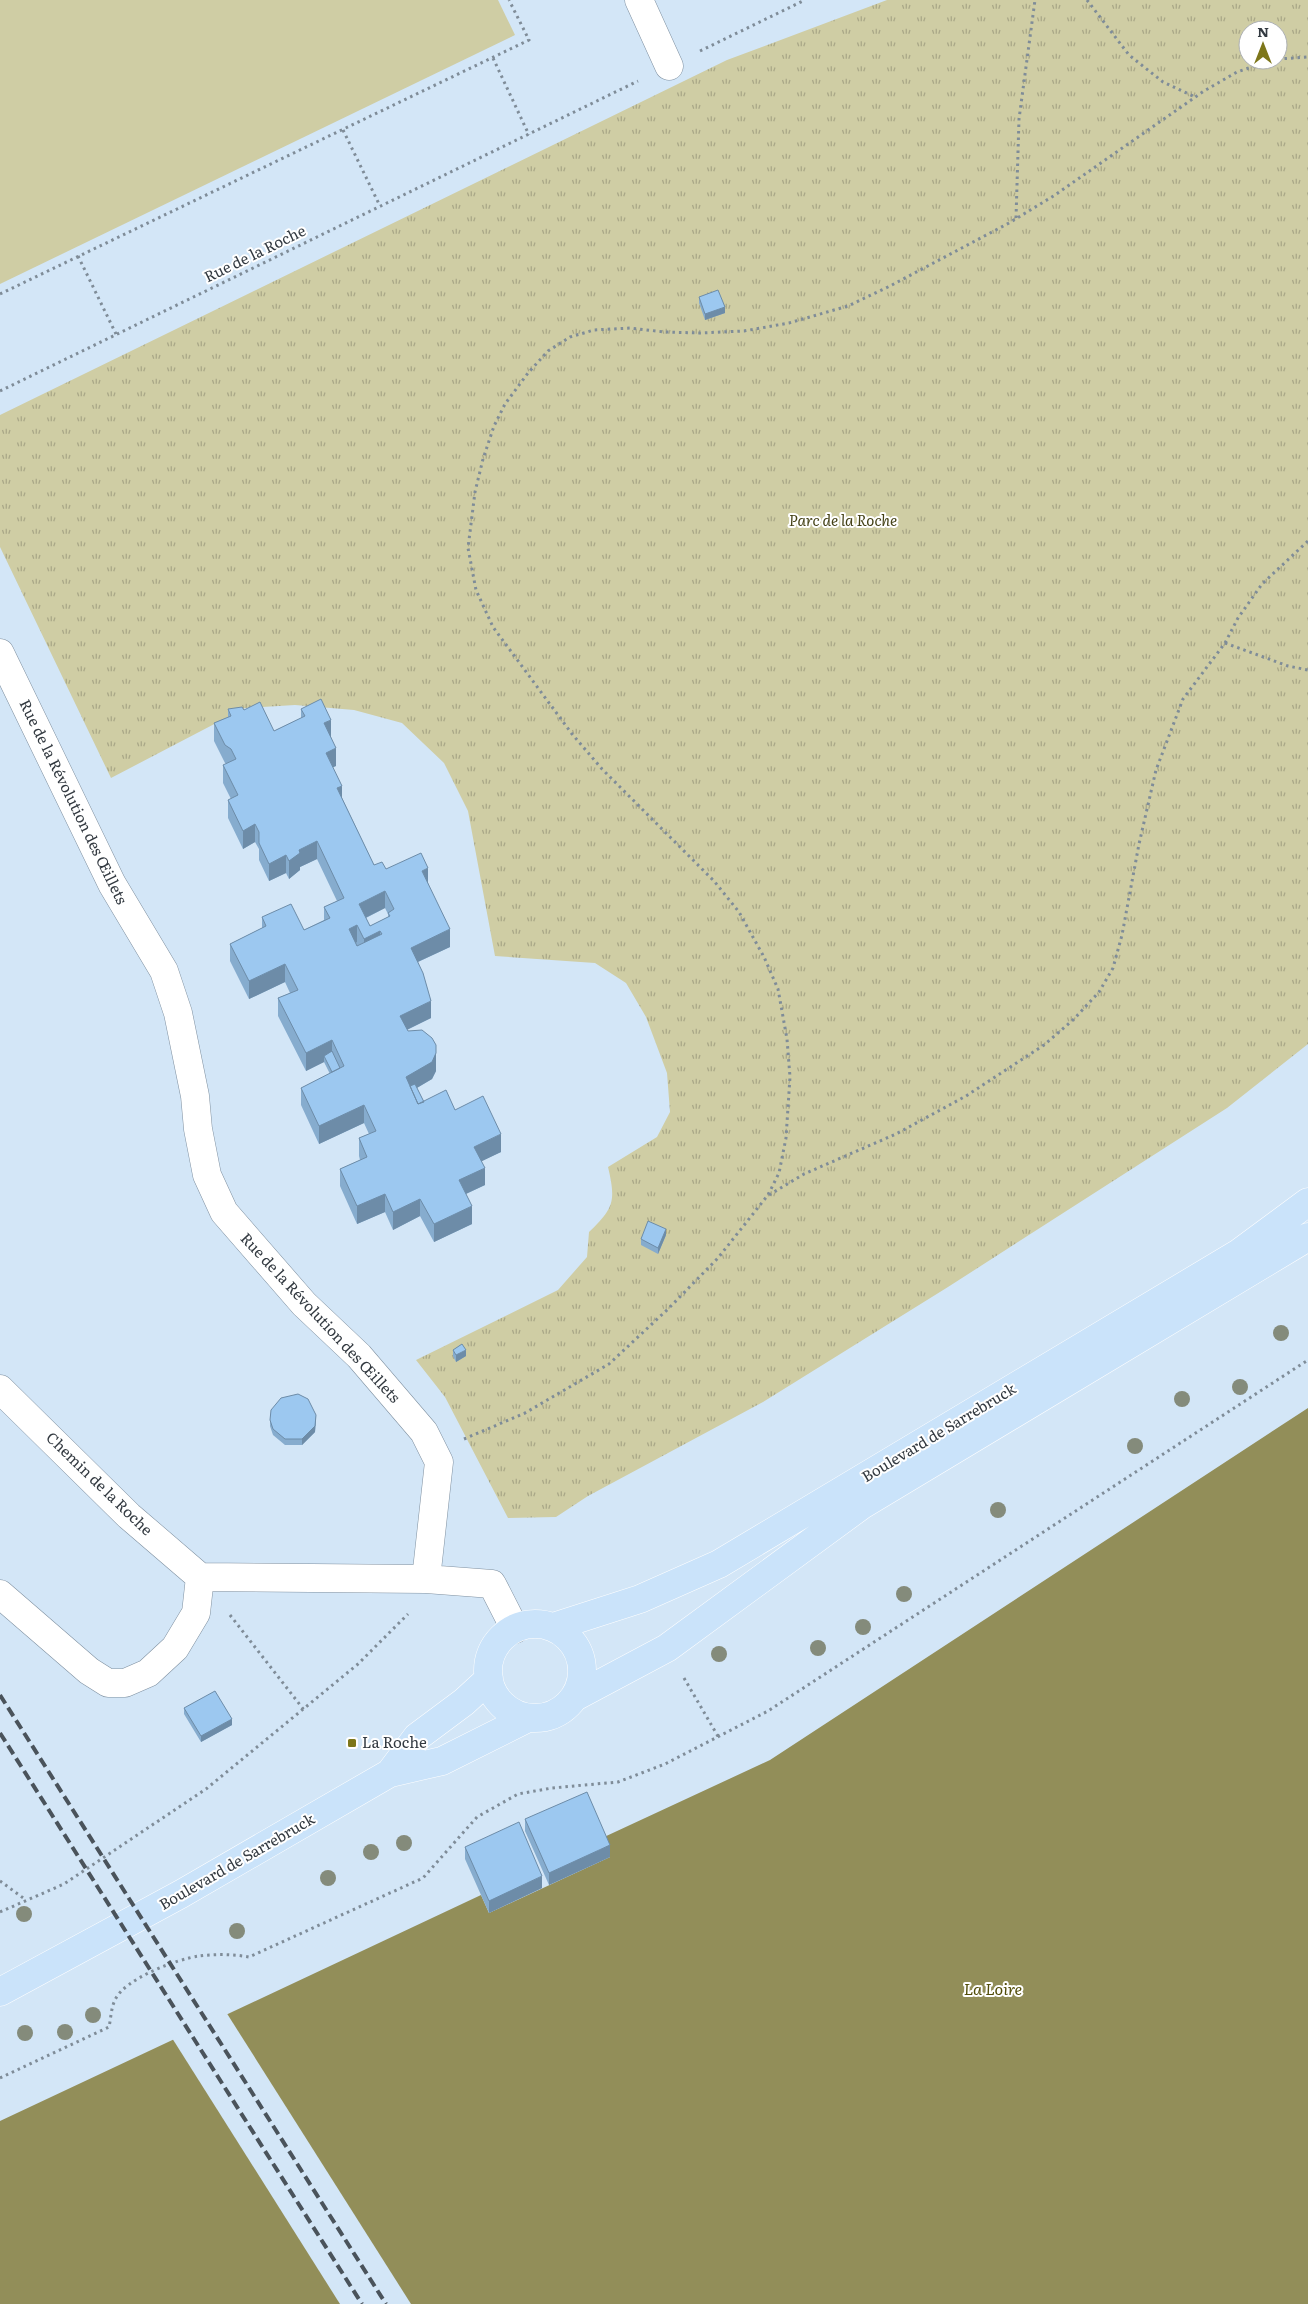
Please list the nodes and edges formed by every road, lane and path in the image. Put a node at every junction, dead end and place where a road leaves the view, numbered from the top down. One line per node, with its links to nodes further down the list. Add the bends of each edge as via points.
1 (510, 0): 6 (path, via 529,40)
2 (638, 0): 8 (street)
3 (1035, 0): 15 (path, via 1019,120)
4 (1087, 0): 10 (path, via 1129,55 1163,82)
5 (1308, 57): 7 (path)
6 (493, 58): 11 (path); 12 (path)
7 (1288, 59)
8 (669, 66)
9 (1243, 70): 10 (path)
10 (1196, 97): 15 (path)
11 (343, 130): 14 (path); 16 (path)
12 (528, 135)
13 (521, 138): 14 (path, Rue de la Roche)
14 (380, 206): 18 (path, Rue de la Roche)
15 (1016, 219): 24 (path, via 848,306 790,323 744,331 699,333 630,328 594,330 570,337 548,351 528,373 494,426 483,458 468,548 476,590 493,627 602,769 714,881 739,912 778,989 790,1077 780,1173)
16 (78, 256): 17 (path); 18 (path)
17 (0, 294)
18 (116, 334): 19 (path, Rue de la Roche)
19 (0, 391)
20 (1308, 541): 21 (path, via 1262,584)
21 (1225, 643): 23 (path); 24 (path, via 1183,699 1168,734 1139,844 1122,935 1112,968 1099,992 1044,1045 966,1096 896,1134 804,1174)
22 (0, 653): 29 (street, Rue de la Révolution des Œillets, via 112,884 164,971 178,1013 196,1096 198,1129 207,1175 224,1212 304,1304 359,1356 424,1432)
23 (1308, 670)
24 (768, 1195): 29 (path, via 718,1258 609,1364 525,1413)
25 (1308, 1202): 33 (main road, Boulevard de Sarrebruck, via 1239,1253 719,1564 640,1599)
26 (1308, 1237): 36 (main road, Boulevard de Sarrebruck, via 862,1505 667,1648)
27 (1308, 1360): 46 (path, via 768,1712 665,1764 618,1782 518,1794 477,1817 423,1878 249,1958 198,1956 141,1978 124,1989 115,2000 109,2027)
28 (0, 1388): 30 (street, Chemin de la Roche, via 129,1516)
29 (435, 1454): 31 (street, Rue de la Révolution des Œillets, via 439,1462)
30 (200, 1577): 31 (street); 32 (street, via 196,1613 175,1648 148,1673 125,1683 108,1683 89,1671); 37 (path)
31 (426, 1579): 34 (street, via 492,1584); 37 (path, via 418,1604 358,1664)
32 (0, 1594)
33 (553, 1627): 34 (main road, via 540,1624); 36 (main road, via 570,1640 581,1657 582,1678)
34 (515, 1629): 35 (main road, via 501,1639 491,1654)
35 (488, 1679): 38 (main road, via 509,1711); 39 (main road, Boulevard de Sarrebruck, via 464,1702 417,1737)
36 (574, 1698): 38 (main road, via 568,1706 549,1717)
37 (304, 1710): 41 (path, via 206,1789 142,1834 64,1884)
38 (528, 1718): 39 (main road, Boulevard de Sarrebruck, via 442,1761)
39 (390, 1773): 43 (main road, Boulevard de Sarrebruck, via 181,1894)
40 (0, 1881): 41 (path)
41 (27, 1901): 42 (path)
42 (0, 1912)
43 (82, 1947): 44 (main road, Boulevard de Sarrebruck); 45 (main road, Boulevard de Sarrebruck)
44 (0, 1975)
45 (0, 1992)
46 (0, 2078)

